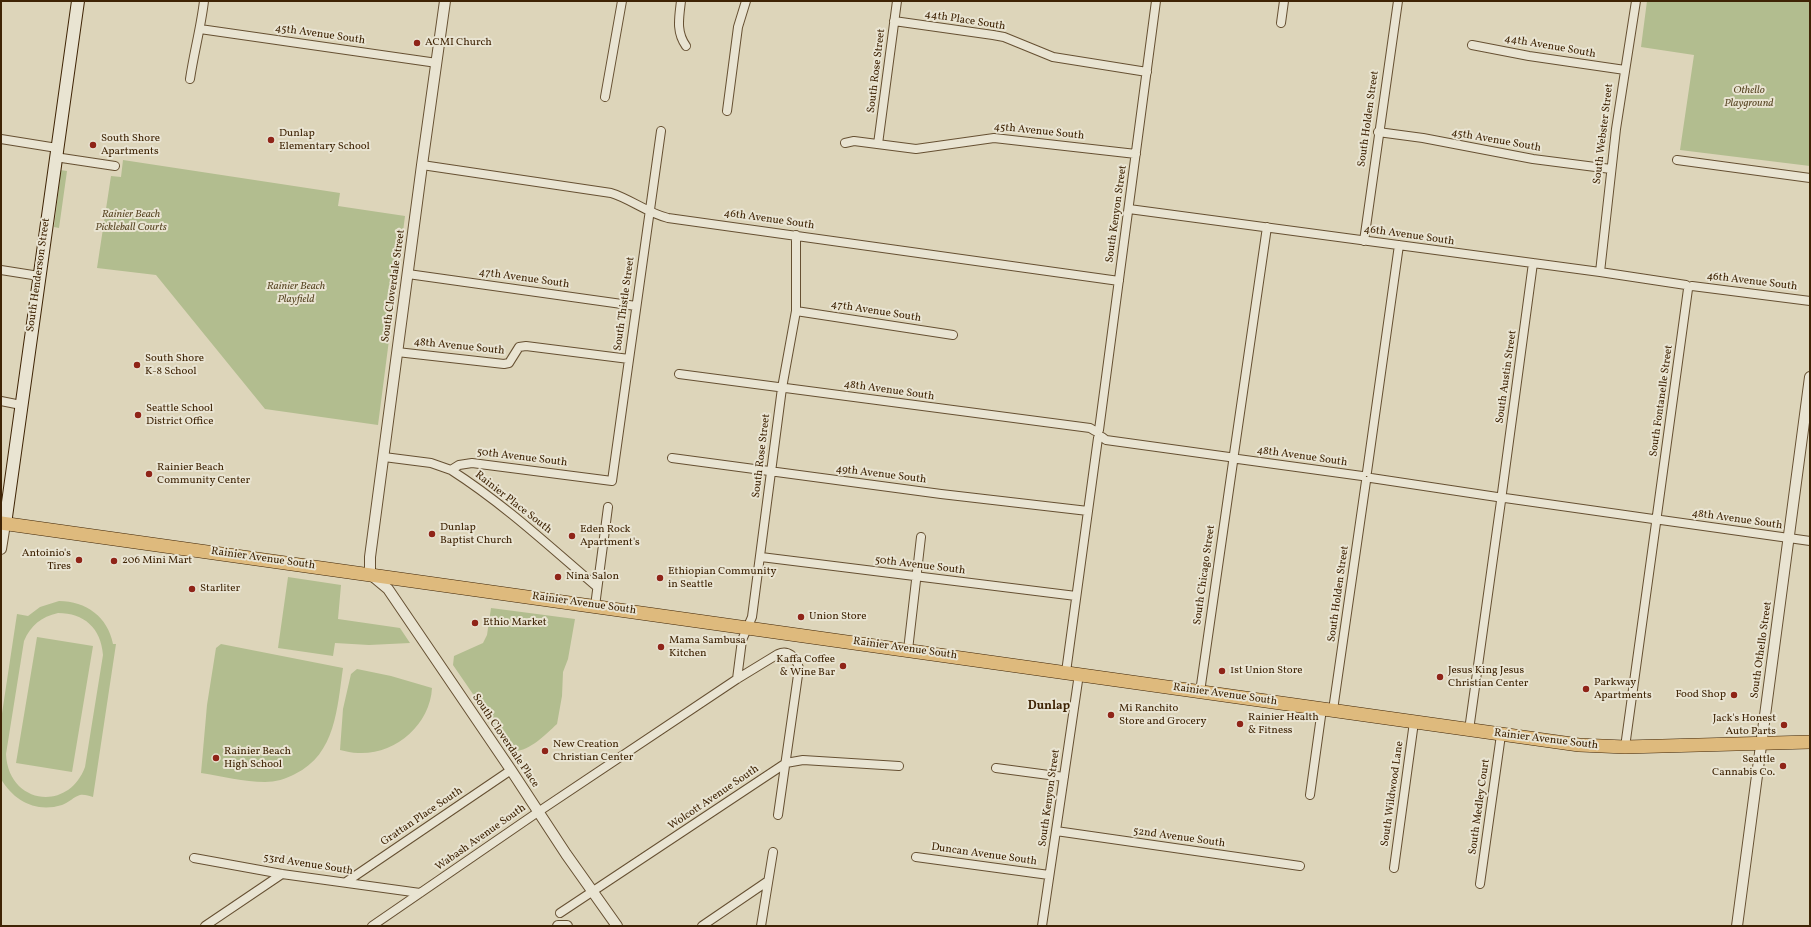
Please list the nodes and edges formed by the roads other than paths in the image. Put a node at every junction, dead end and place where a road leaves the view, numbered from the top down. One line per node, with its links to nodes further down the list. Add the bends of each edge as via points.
1 (78, 1): 28 (main road, South Henderson Street)
2 (204, 1): 14 (street)
3 (445, 1): 17 (street, South Cloverdale Street)
4 (622, 1): 21 (street)
5 (681, 1): 16 (street, via 678,26 681,39)
6 (746, 1): 22 (street, via 738,27)
7 (897, 1): 12 (street, South Rose Street)
8 (1156, 1): 19 (street, South Kenyon Street)
9 (1284, 1): 13 (street)
10 (1398, 1): 24 (street, South Holden Street)
11 (1636, 1): 18 (street, South Webster Street)
12 (894, 21): 19 (street, 44th Place South, via 1004,37 1043,55); 27 (street, South Rose Street)
13 (1281, 23)
14 (200, 29): 17 (street, 45th Avenue South); 20 (street)
15 (1472, 45): 18 (street, 44th Avenue South)
16 (686, 46)
17 (437, 63): 31 (street, South Cloverdale Street)
18 (1625, 70): 33 (street, South Webster Street)
19 (1147, 72): 29 (street, South Kenyon Street)
20 (190, 79)
21 (605, 97)
22 (727, 111)
23 (662, 131): 36 (street, South Thistle Street)
24 (1378, 132): 33 (street, 45th Avenue South, via 1533,159); 39 (street, South Holden Street)
25 (1, 139): 28 (street)
26 (845, 143): 27 (street, 45th Avenue South, via 854,141)
27 (878, 144): 29 (street, 45th Avenue South, via 926,149 982,139 1010,139)
28 (56, 153): 32 (street); 45 (main road, South Henderson Street)
29 (1136, 154): 35 (street, South Kenyon Street)
30 (1677, 160): 34 (street)
31 (422, 165): 36 (street, 46th Avenue South, via 611,193); 44 (street, South Cloverdale Street)
32 (115, 166)
33 (1610, 169): 43 (street, South Webster Street)
34 (1810, 178)
35 (1129, 208): 37 (street, 46th Avenue South); 46 (street, South Kenyon Street)
36 (650, 212): 38 (street, 46th Avenue South, via 668,218); 49 (street, South Thistle Street)
37 (1268, 227): 39 (street, 46th Avenue South); 62 (street, South Chicago Street)
38 (796, 235): 46 (street, 46th Avenue South); 50 (street, South Rose Street)
39 (1364, 241): 40 (street, 46th Avenue South)
40 (1399, 246): 41 (street, 46th Avenue South); 65 (street, South Holden Street)
41 (1533, 263): 43 (street, 46th Avenue South); 67 (street, South Austin Street)
42 (1, 270): 45 (street)
43 (1600, 272): 47 (street, 46th Avenue South)
44 (408, 274): 49 (street, 47th Avenue South); 52 (street, South Cloverdale Street)
45 (39, 276): 58 (main road, South Henderson Street)
46 (1119, 281): 59 (street, South Kenyon Street)
47 (1689, 287): 48 (street, 46th Avenue South); 70 (street, South Fontanelle Street)
48 (1810, 301)
49 (636, 306): 53 (street, South Thistle Street)
50 (796, 311): 51 (street, 47th Avenue South); 56 (street, South Rose Street)
51 (954, 335)
52 (397, 352): 53 (street, 48th Avenue South, via 504,364 509,363 520,347 526,346); 60 (street, South Cloverdale Street)
53 (629, 359): 66 (street, South Thistle Street)
54 (679, 374): 56 (street, 48th Avenue South)
55 (1810, 377): 73 (street, South Othello Street)
56 (782, 388): 59 (street, 48th Avenue South, via 1090,428); 64 (street, South Rose Street)
57 (1, 401): 58 (street)
58 (21, 404): 71 (main road, South Henderson Street)
59 (1099, 434): 62 (street, 48th Avenue South, via 1106,440); 69 (street, South Kenyon Street)
60 (384, 457): 63 (street, via 431,463); 77 (street, South Cloverdale Street, via 370,557)
61 (672, 458): 64 (street, 49th Avenue South)
62 (1234, 458): 65 (street, 48th Avenue South); 86 (street, South Chicago Street)
63 (451, 470): 66 (street, 50th Avenue South, via 459,465 472,463); 79 (street, Rainier Place South, via 507,509)
64 (771, 472): 69 (street, 49th Avenue South); 76 (street, South Rose Street)
65 (1367, 477): 67 (street, 48th Avenue South); 87 (street, South Holden Street)
66 (612, 480)
67 (1501, 497): 70 (street, 48th Avenue South); 89 (street, South Austin Street)
68 (608, 507): 79 (street)
69 (1088, 512): 80 (street, South Kenyon Street)
70 (1657, 519): 73 (street, 48th Avenue South); 93 (street, South Fontanelle Street)
71 (3, 523): 75 (street, South Henderson Street); 77 (main road, Rainier Avenue South)
72 (921, 537): 78 (street)
73 (1789, 538): 74 (street, 48th Avenue South); 92 (street, South Othello Street)
74 (1810, 541)
75 (1, 549)
76 (761, 557): 78 (street, 50th Avenue South); 82 (street, South Rose Street, via 752,617)
77 (370, 574): 81 (main road, Rainier Avenue South); 97 (street, South Cloverdale Place, via 388,589)
78 (917, 577): 80 (street, 50th Avenue South); 83 (street)
79 (597, 587): 81 (street)
80 (1076, 596): 84 (street, South Kenyon Street)
81 (595, 606): 82 (main road, Rainier Avenue South)
82 (748, 627): 83 (main road, Rainier Avenue South); 85 (street, South Rose Street, via 742,640)
83 (908, 650): 84 (main road, Rainier Avenue South)
84 (1072, 673): 86 (main road, Rainier Avenue South); 98 (street, South Kenyon Street)
85 (738, 679): 94 (street, Wabash Avenue South, via 778,654 791,654 795,659 799,668); 100 (street, Wabash Avenue South)
86 (1200, 692): 87 (main road, Rainier Avenue South)
87 (1327, 710): 88 (main road, Rainier Avenue South); 99 (street, South Holden Street)
88 (1414, 722): 89 (main road, Rainier Avenue South); 107 (street, South Wildwood Lane)
89 (1469, 730): 90 (main road, Rainier Avenue South)
90 (1501, 735): 93 (main road, Rainier Avenue South, via 1579,745); 112 (street, South Medley Court)
91 (1810, 742): 92 (main road, Rainier Avenue South)
92 (1762, 743): 93 (main road, Rainier Avenue South); 124 (street, South Othello Street)
93 (1625, 747)
94 (786, 763): 95 (street, Wolcott Avenue South, via 803,760); 101 (street); 113 (street, Wolcott Avenue South)
95 (899, 766)
96 (996, 768): 98 (street)
97 (511, 770): 100 (street, South Cloverdale Place); 111 (street, Grattan Place South)
98 (1064, 777): 102 (street, South Kenyon Street)
99 (1310, 795)
100 (538, 812): 113 (street, South Cloverdale Place); 114 (street, Wabash Avenue South)
101 (778, 816)
102 (1056, 831): 106 (street, 52nd Avenue South); 109 (street, South Kenyon Street)
103 (773, 852): 110 (street)
104 (916, 857): 109 (street, Duncan Avenue South)
105 (194, 858): 108 (street, 53rd Avenue South)
106 (1300, 866)
107 (1394, 868)
108 (282, 874): 111 (street, 53rd Avenue South); 116 (street)
109 (1049, 875): 123 (street, South Kenyon Street)
110 (768, 881): 121 (street); 122 (street)
111 (346, 882): 114 (street, 53rd Avenue South)
112 (1480, 884)
113 (592, 892): 115 (street, Wolcott Avenue South); 120 (street, South Cloverdale Place)
114 (420, 893): 117 (street, Wabash Avenue South)
115 (560, 913)
116 (205, 926)
117 (372, 926)
118 (558, 926): 119 (street)
119 (567, 926)
120 (617, 926)
121 (702, 926)
122 (760, 926)
123 (1042, 926)
124 (1737, 926)

